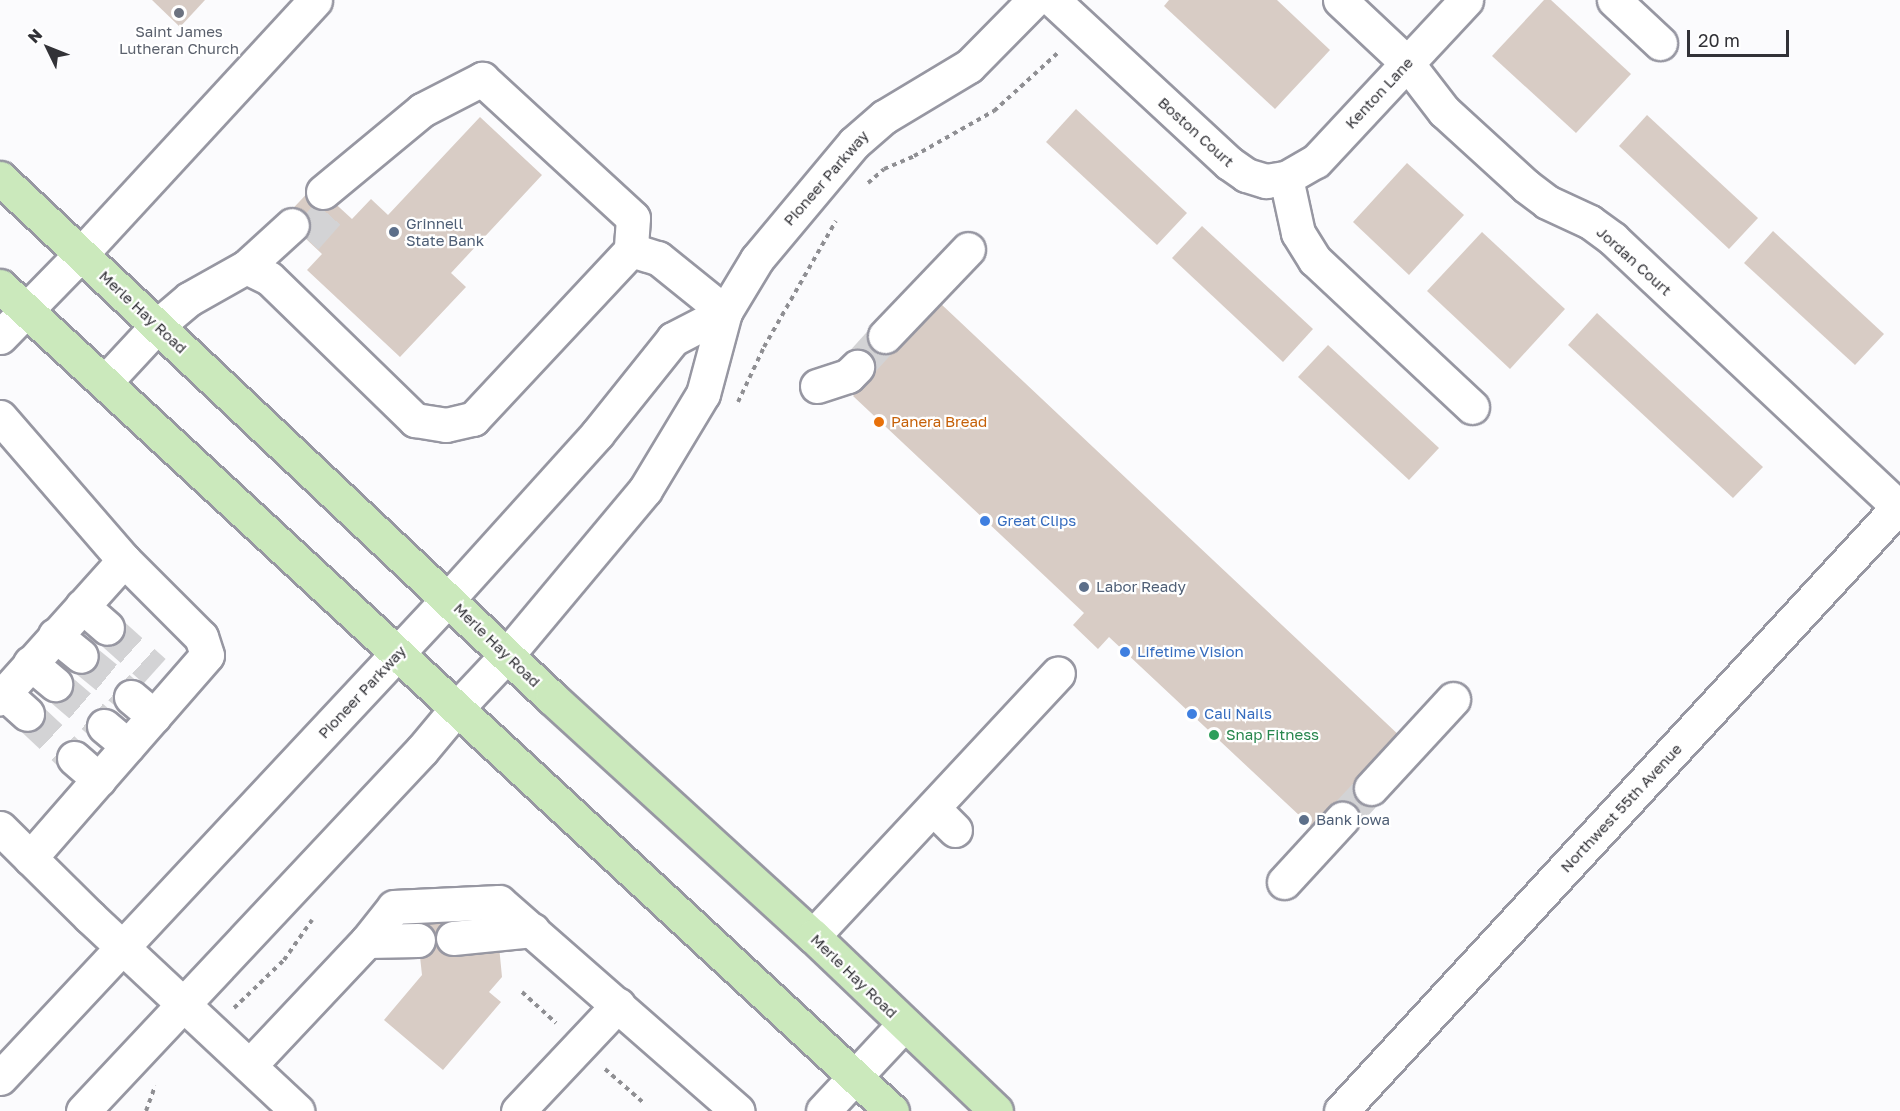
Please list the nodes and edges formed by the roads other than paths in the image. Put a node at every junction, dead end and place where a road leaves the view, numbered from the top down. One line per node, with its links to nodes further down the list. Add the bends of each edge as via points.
1 (315, 0): 15 (street)
2 (1034, 0): 19 (street, Pioneer Parkway, via 969,66 884,117 854,143 757,259)
3 (1053, 0): 10 (street, Boston Court, via 1229,163 1246,175 1266,181)
4 (1340, 0): 8 (street, Jordan Court)
5 (1466, 0): 8 (street, Kenton Lane)
6 (1614, 0): 7 (street)
7 (1660, 43)
8 (1407, 63): 10 (street, Kenton Lane, via 1316,161); 28 (street, Jordan Court, via 1444,111 1526,186 1613,239)
9 (0, 178): 15 (main road, Merle Hay Road)
10 (1286, 178): 26 (street, via 1298,233 1310,255)
11 (330, 198): 14 (street, via 422,110 482,79 633,218)
12 (299, 232): 16 (street)
13 (968, 249): 21 (street)
14 (631, 250): 16 (street, via 473,419 446,425 415,420); 19 (street, via 658,258)
15 (81, 254): 18 (street); 20 (main road, Merle Hay Road)
16 (257, 273): 20 (street, via 189,299)
17 (0, 286): 18 (main road)
18 (27, 311): 22 (street); 24 (main road)
19 (724, 312): 30 (street, Pioneer Parkway, via 673,339 597,434); 35 (street, Pioneer Parkway, via 703,394 645,490)
20 (157, 326): 24 (street); 30 (main road, Merle Hay Road)
21 (885, 336)
22 (0, 337)
23 (857, 367): 25 (street, via 848,376)
24 (105, 382): 34 (main road)
25 (817, 386)
26 (1472, 407)
27 (0, 417): 29 (street)
28 (1899, 506): 69 (street, Northwest 55th Avenue)
29 (124, 560): 31 (street); 44 (street, via 201,638 207,654 166,681 116,736)
30 (449, 598): 34 (street, Pioneer Parkway); 35 (main road, Merle Hay Road)
31 (82, 606): 32 (street); 33 (street)
32 (107, 628)
33 (55, 635): 36 (street); 37 (street)
34 (397, 654): 42 (main road); 55 (street, Pioneer Parkway)
35 (507, 655): 42 (street, Pioneer Parkway); 51 (main road, Merle Hay Road)
36 (81, 656)
37 (30, 663): 39 (street); 41 (street)
38 (1058, 673): 51 (street, via 944,819)
39 (55, 684)
40 (1453, 699): 45 (street)
41 (10, 702)
42 (457, 708): 56 (street, Pioneer Parkway); 60 (main road)
43 (74, 758): 44 (street)
44 (99, 780): 48 (street)
45 (1371, 788)
46 (1342, 819): 49 (street)
47 (0, 828): 48 (street)
48 (30, 858): 55 (street)
49 (1284, 882)
50 (533, 930): 52 (street); 54 (street, via 499,902 394,907); 57 (street)
51 (813, 936): 58 (main road, Merle Hay Road)
52 (453, 938)
53 (418, 940): 54 (street)
54 (367, 941): 59 (street)
55 (123, 947): 56 (street); 61 (street, Pioneer Parkway)
56 (183, 1004): 59 (street); 63 (street, Pioneer Parkway)
57 (618, 1005): 62 (street); 65 (street)
58 (904, 1024): 60 (street); 68 (main road, Merle Hay Road)
59 (250, 1065): 64 (street)
60 (855, 1077): 66 (street); 67 (main road)
61 (0, 1078)
62 (733, 1109)
63 (83, 1111)
64 (297, 1111)
65 (518, 1111)
66 (823, 1111)
67 (892, 1111)
68 (996, 1111)
69 (1341, 1111)

